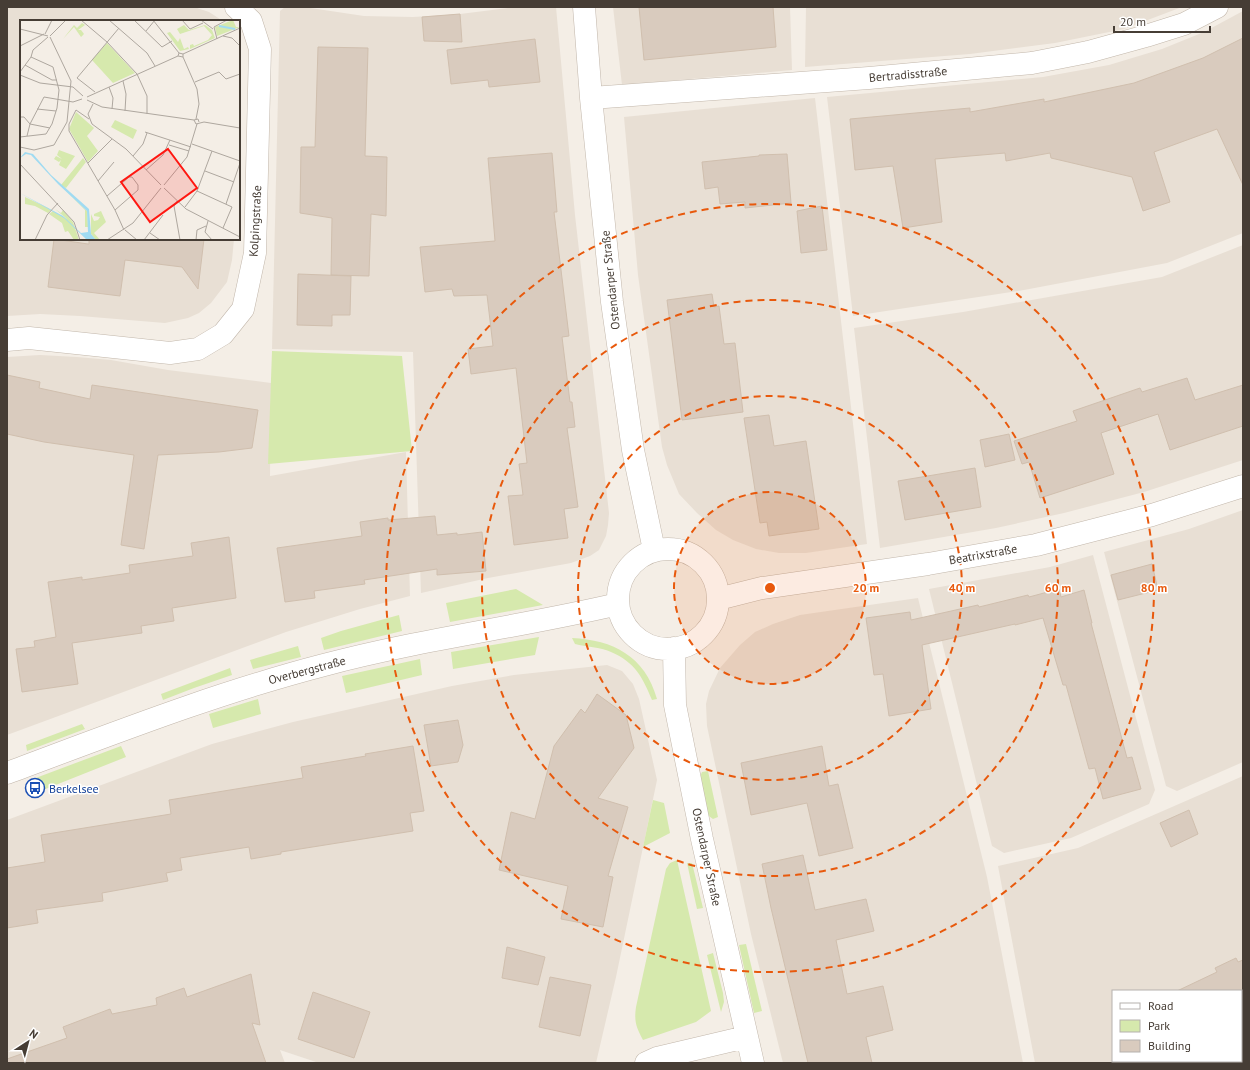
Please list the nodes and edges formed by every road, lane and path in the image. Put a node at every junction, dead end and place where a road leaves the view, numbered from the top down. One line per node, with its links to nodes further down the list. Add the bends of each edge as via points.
1 (236, 7): 5 (street, Kolpingstraße, via 251,20 260,49 255,254 243,309 217,338 198,349 170,353 29,338)
2 (584, 7): 4 (street, Ostendarper Straße)
3 (1217, 7): 4 (street, Bertradisstraße, via 1184,24 1146,36 1088,52 1032,63 869,78)
4 (591, 98): 7 (street, Ostendarper Straße, via 612,302 633,450)
5 (7, 340)
6 (1243, 486): 8 (street, Beatrixstraße, via 1152,515 1036,545 928,564 762,588)
7 (654, 550): 8 (street, via 669,548 684,551 698,558 709,569 716,583); 9 (street, via 630,565 622,577 618,590)
8 (718, 598): 10 (street, via 716,613 710,626 694,641)
9 (618, 604): 10 (street, via 622,620 637,638 658,648); 11 (street, Overbergstraße, via 562,617 422,642 310,668 178,709)
10 (674, 648): 12 (street, Ostendarper Straße, via 675,705)
11 (7, 773)
12 (746, 1037): 13 (street); 14 (street, Ostendarper Straße)
13 (646, 1063)
14 (752, 1063)

